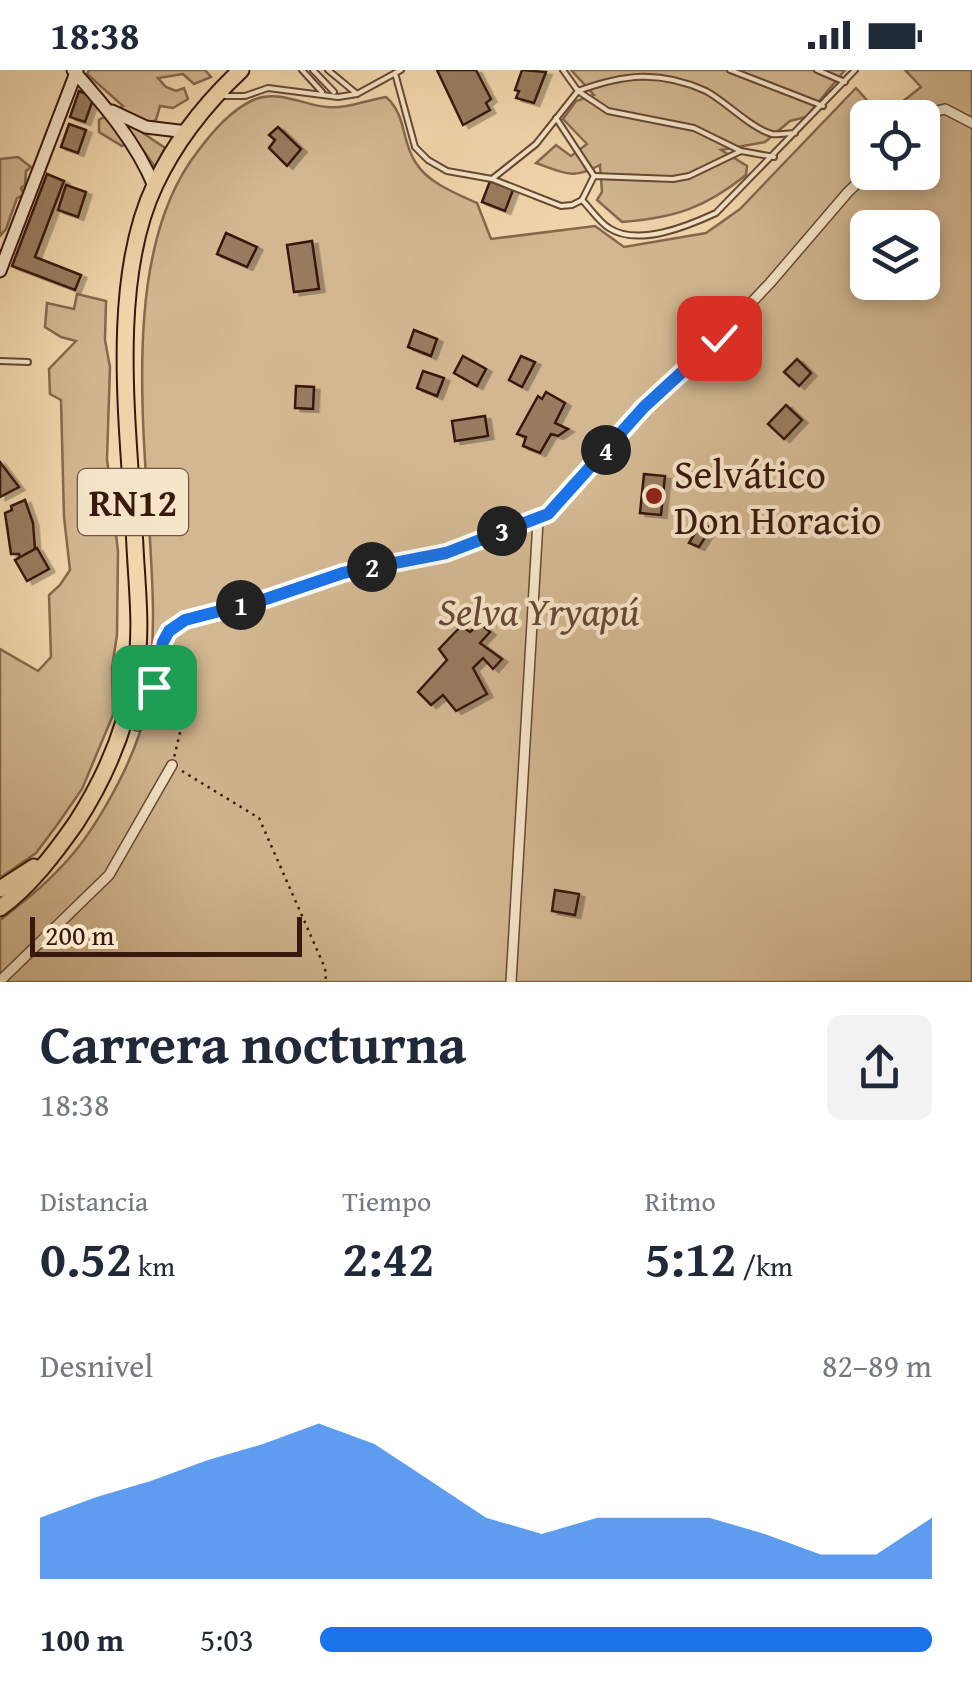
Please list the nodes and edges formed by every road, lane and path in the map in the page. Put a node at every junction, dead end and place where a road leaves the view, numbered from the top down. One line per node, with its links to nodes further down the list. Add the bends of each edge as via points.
1 (242, 70): 15 (highway, RN12)
2 (302, 70): 13 (lane)
3 (313, 70): 16 (lane)
4 (328, 70): 14 (lane)
5 (562, 70): 12 (lane)
6 (730, 70): 17 (lane)
7 (817, 70): 11 (lane)
8 (855, 70): 11 (lane)
9 (75, 71): 18 (main road); 31 (main road)
10 (398, 72): 14 (lane); 27 (lane, via 415,147 447,171)
11 (845, 82): 17 (lane)
12 (578, 91): 20 (lane); 23 (lane, via 638,74 680,81 769,134); 24 (lane, via 608,111 694,128)
13 (324, 93): 15 (lane, via 268,88); 16 (lane)
14 (357, 94): 16 (lane)
15 (216, 96): 22 (highway, RN12)
16 (338, 96)
17 (823, 106): 23 (lane)
18 (108, 109): 22 (main road, via 146,127); 28 (main road)
19 (940, 110): 21 (street)
20 (556, 118): 26 (lane); 27 (lane)
21 (972, 123)
22 (187, 132): 28 (highway, RN12)
23 (796, 134): 25 (lane)
24 (740, 151): 25 (lane); 26 (lane, via 673,179)
25 (774, 157): 30 (lane, via 716,213 651,234 609,228)
26 (594, 176): 30 (lane)
27 (492, 179): 30 (lane, via 560,206)
28 (154, 186): 36 (highway, RN12, via 136,245 126,320 139,622)
29 (850, 190): 34 (street, via 719,338)
30 (582, 200)
31 (0, 271)
32 (0, 361): 33 (lane)
33 (28, 362)
34 (538, 520): 35 (street, via 446,553 343,573 185,620 163,642); 43 (street)
35 (154, 687): 36 (street, via 144,721); 37 (path, via 187,703)
36 (125, 721): 38 (highway, RN12, via 96,791)
37 (172, 765): 41 (street, via 109,876); 42 (path, via 259,818)
38 (46, 860): 39 (highway, RN12); 40 (highway, RN12)
39 (0, 889)
40 (0, 908)
41 (0, 981)
42 (326, 982)
43 (511, 982)

